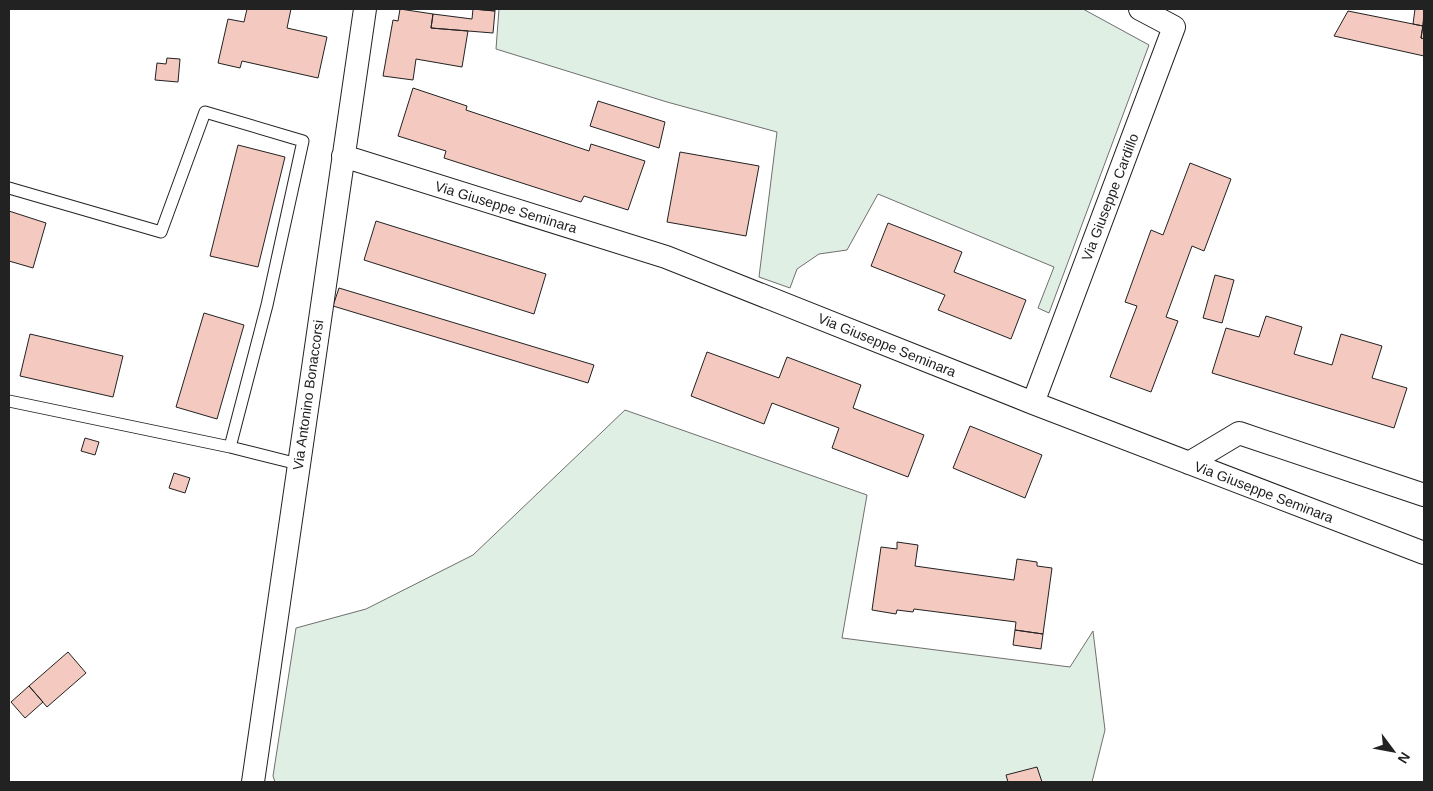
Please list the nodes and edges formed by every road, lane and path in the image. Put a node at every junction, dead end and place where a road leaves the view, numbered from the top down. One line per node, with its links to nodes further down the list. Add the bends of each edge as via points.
1 (365, 9): 3 (street, Via Antonino Bonaccorsi)
2 (1140, 9): 6 (street, Via Giuseppe Cardillo, via 1174,27)
3 (343, 156): 6 (street, Via Giuseppe Seminara, via 666,257); 9 (street, Via Antonino Bonaccorsi)
4 (9, 188): 7 (lane, via 161,232 206,112 304,141 268,305)
5 (9, 401): 7 (lane)
6 (1032, 403): 8 (street, Via Giuseppe Seminara)
7 (230, 447): 9 (lane)
8 (1189, 463): 10 (street, via 1239,433); 11 (street, Via Giuseppe Seminara)
9 (298, 464): 12 (street, Via Antonino Bonaccorsi)
10 (1424, 495)
11 (1424, 553)
12 (253, 782)

